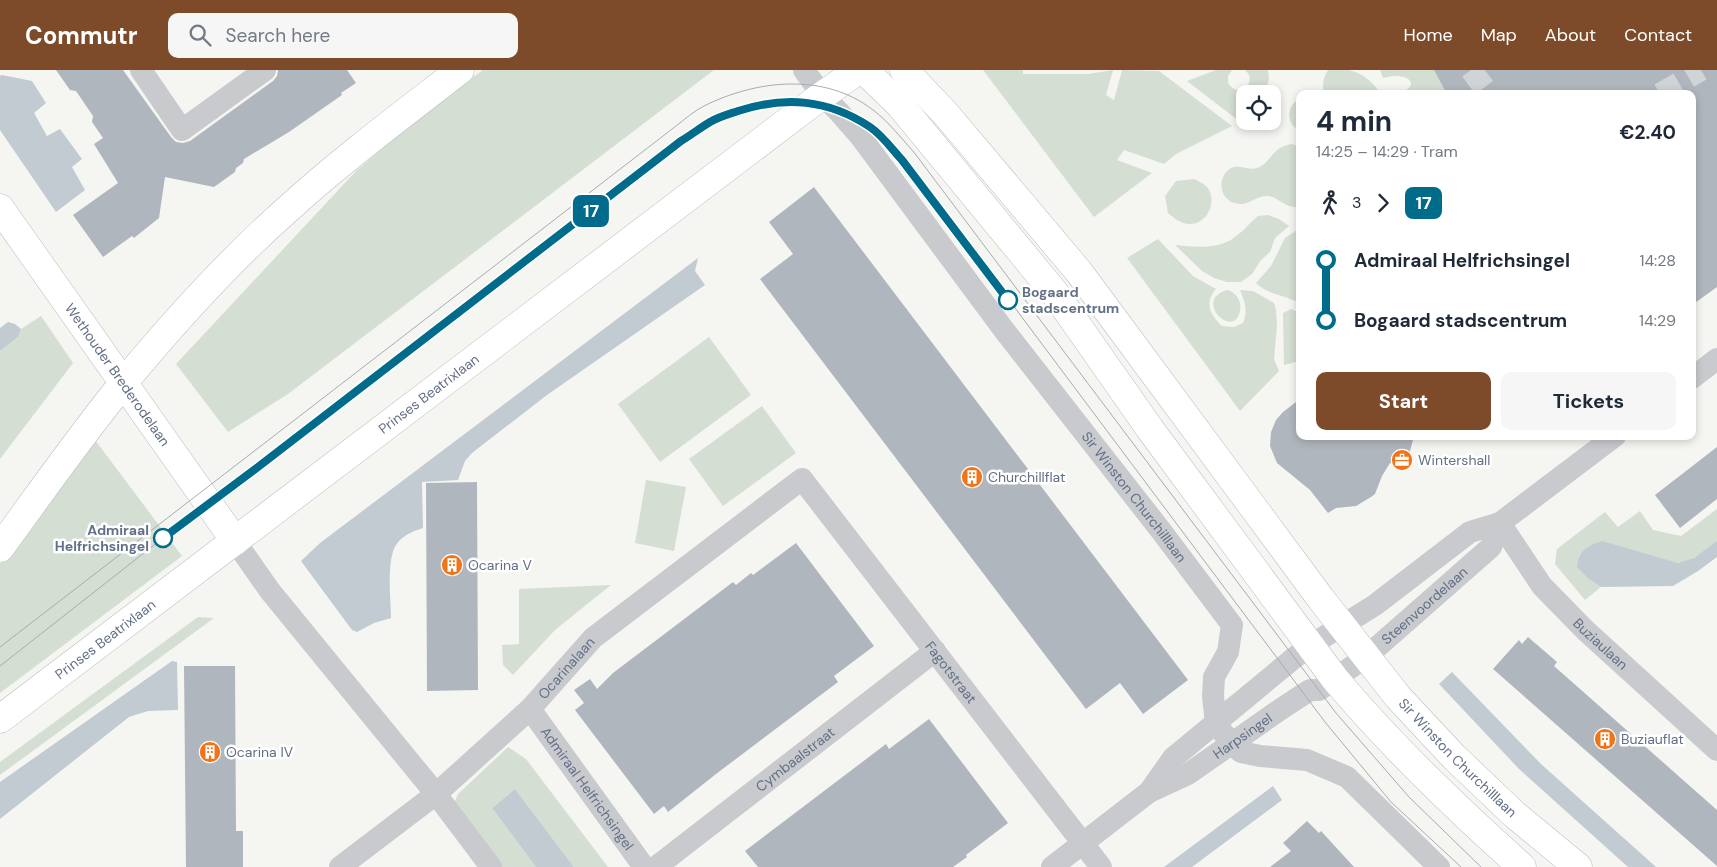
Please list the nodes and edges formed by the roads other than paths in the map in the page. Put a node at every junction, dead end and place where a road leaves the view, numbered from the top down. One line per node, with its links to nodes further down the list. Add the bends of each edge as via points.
1 (141, 70): 2 (street, via 182,130)
2 (265, 70)
3 (460, 70): 12 (street, via 288,208 218,278)
4 (804, 70): 8 (street, Sir Winston Churchilllaan)
5 (858, 70): 8 (street, Prinses Beatrixlaan)
6 (864, 70): 19 (street, via 906,112 1054,292 1150,429)
7 (904, 70): 18 (street, Sir Winston Churchilllaan, via 1079,272)
8 (822, 95): 16 (street, Prinses Beatrixlaan); 25 (street, Sir Winston Churchilllaan, via 860,136 1004,330 1232,625 1228,652 1214,678)
9 (0, 208): 12 (street, Wethouder Brederodelaan)
10 (1717, 359): 11 (street)
11 (1696, 375)
12 (123, 383): 16 (street, Wethouder Brederodelaan); 17 (street)
13 (1610, 440): 15 (street, Steenvoordelaan)
14 (802, 479): 20 (street, Fagotstraat); 23 (street, Ocarinalaan, via 593,638)
15 (1500, 523): 18 (street, Steenvoordelaan, via 1470,532); 21 (street, Steenvoordelaan, via 1491,547); 27 (street, Buziaulaan, via 1542,586 1585,630)
16 (235, 541): 24 (street, Prinses Beatrixlaan); 29 (street, via 270,591)
17 (0, 548)
18 (1342, 626): 19 (street, Steenvoordelaan); 21 (street, Sir Winston Churchilllaan)
19 (1311, 645): 22 (street); 25 (street, Harpsingel)
20 (935, 651): 30 (street, Fagotstraat); 34 (street, Cymbaalstraat)
21 (1367, 656): 22 (street, Steenvoordelaan); 39 (street, Sir Winston Churchilllaan, via 1398,697 1454,757)
22 (1335, 679): 26 (street, Harpsingel, via 1318,690 1310,690); 38 (street, via 1428,779)
23 (530, 709): 29 (street, Ocarinalaan); 33 (street, Admiraal Helfrichsingel)
24 (0, 719)
25 (1216, 724): 26 (street); 28 (street, Harpsingel, via 1173,758)
26 (1232, 744): 28 (street, Harpsingel, via 1188,774); 37 (street, via 1251,754 1307,760 1347,777)
27 (1717, 750)
28 (1149, 792): 30 (street, Harpsingel)
29 (436, 794): 31 (street, Ocarinalaan); 32 (street)
30 (1083, 844): 35 (street, Harpsingel); 36 (street, Fagotstraat)
31 (340, 867)
32 (491, 867)
33 (644, 867)
34 (656, 867)
35 (1052, 867)
36 (1101, 867)
37 (1439, 867)
38 (1522, 867)
39 (1578, 867)

